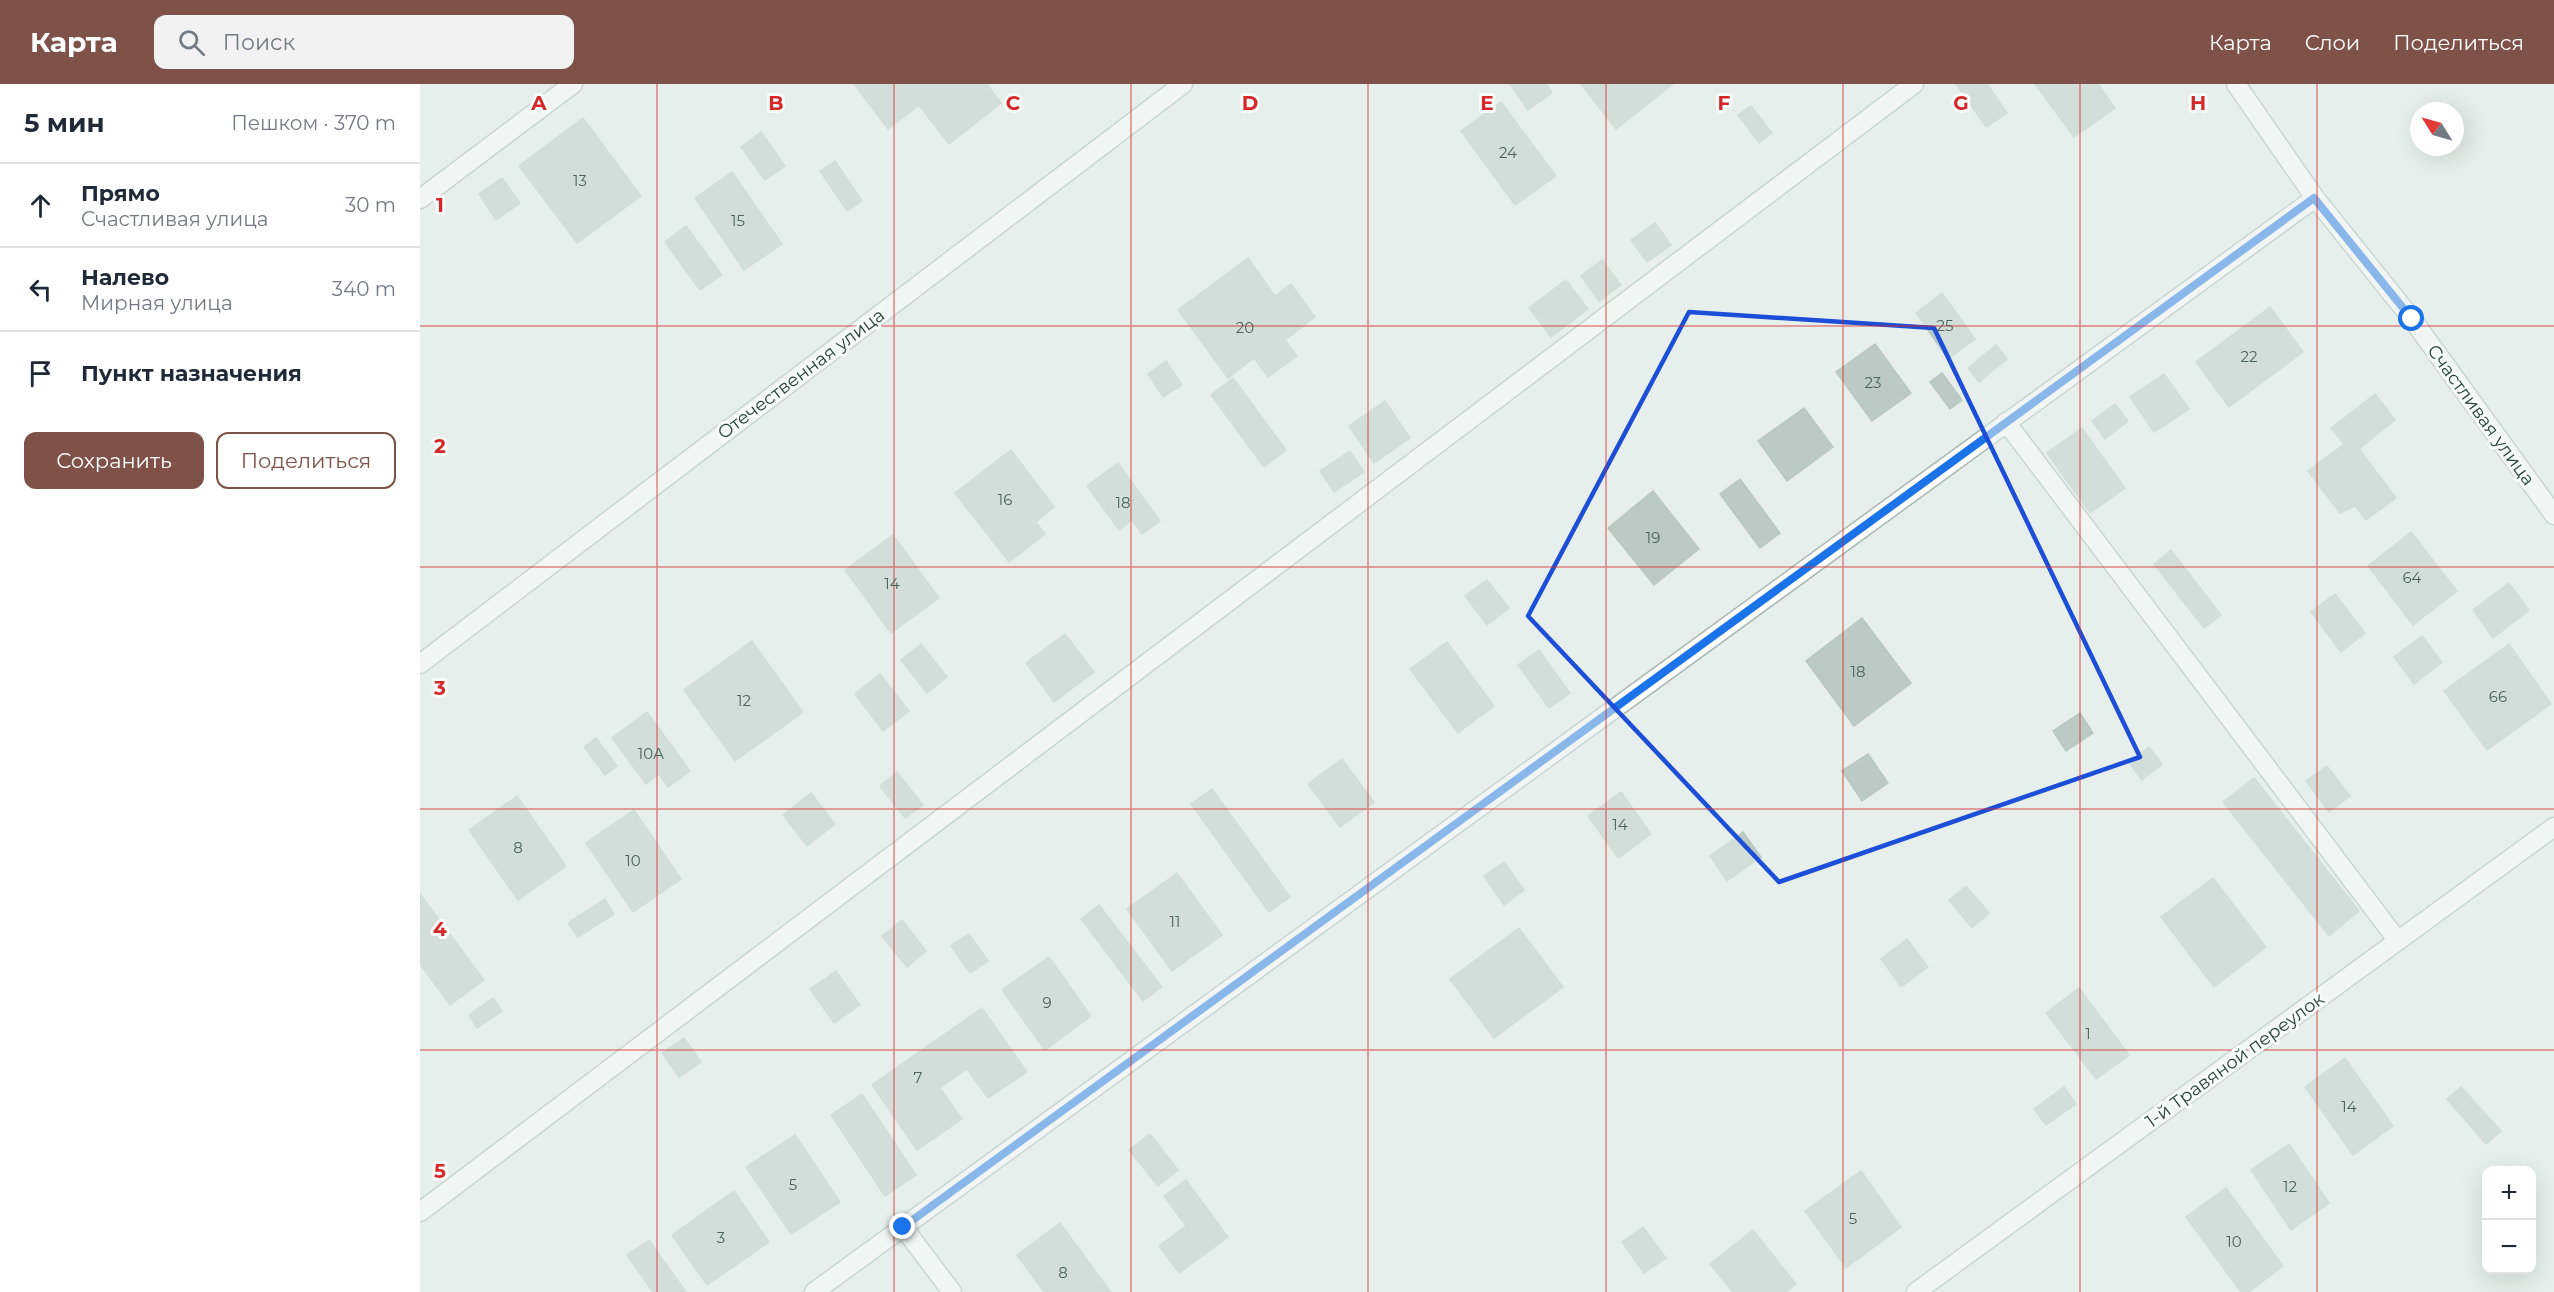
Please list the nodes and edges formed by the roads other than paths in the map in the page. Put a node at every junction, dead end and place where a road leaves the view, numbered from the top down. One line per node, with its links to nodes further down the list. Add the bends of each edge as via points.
1 (573, 84): 6 (street)
2 (1183, 84): 9 (street, Отечественная улица)
3 (1914, 84): 12 (street)
4 (2236, 84): 5 (street, Счастливая улица)
5 (2314, 198): 7 (street); 8 (street, Счастливая улица, via 2412,319)
6 (420, 199)
7 (2006, 422): 11 (street); 13 (street)
8 (2554, 515)
9 (420, 664)
10 (2554, 827): 11 (street, 1-й Травяной переулок)
11 (2398, 941): 16 (street, 1-й Травяной переулок)
12 (420, 1212)
13 (903, 1227): 14 (street); 15 (street)
14 (814, 1292)
15 (952, 1292)
16 (1916, 1292)

